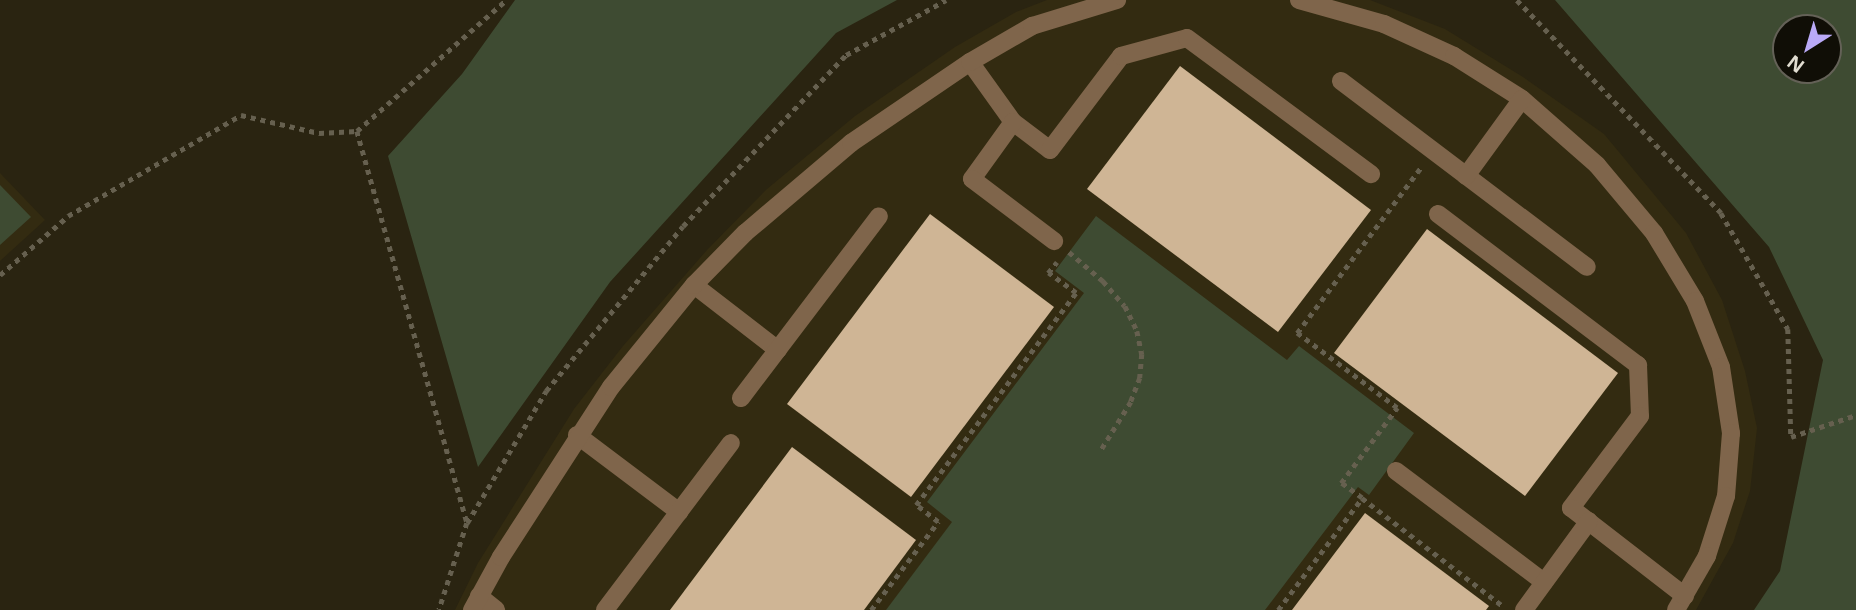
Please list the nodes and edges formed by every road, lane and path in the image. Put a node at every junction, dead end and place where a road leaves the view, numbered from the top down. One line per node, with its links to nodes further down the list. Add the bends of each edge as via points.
1 (506, 0): 10 (path)
2 (946, 0): 30 (path, via 846,55 683,226 546,391)
3 (1117, 0): 6 (street, via 1032,26)
4 (1299, 0): 8 (street, via 1384,24 1454,56)
5 (1517, 0): 22 (path, via 1721,213 1788,329 1791,438)
6 (970, 62): 9 (street); 19 (street, via 796,187)
7 (1341, 81): 11 (street)
8 (1522, 99): 13 (street); 33 (street, via 1597,166 1654,233 1695,301 1721,368 1731,433 1726,496 1707,556)
9 (1013, 122): 12 (street, via 1050,150 1121,56 1187,38); 16 (street, via 972,179)
10 (357, 131): 18 (path, via 319,133 241,115 68,216); 30 (path)
11 (1433, 150): 13 (street); 27 (path, via 1297,333 1397,408 1342,482)
12 (1371, 174)
13 (1466, 176): 17 (street)
14 (1438, 214): 29 (street, via 1639,365 1640,416 1571,508)
15 (878, 216): 20 (street)
16 (1060, 246): 25 (path, via 1125,306 1142,355 1131,402); 37 (path, via 1048,273 1076,293 916,505 938,522)
17 (1587, 267)
18 (0, 275)
19 (694, 285): 20 (street); 23 (street)
20 (778, 349): 21 (street)
21 (741, 398)
22 (1856, 415)
23 (577, 435): 28 (street); 32 (street)
24 (731, 443): 28 (street)
25 (1100, 452)
26 (1396, 471): 31 (street)
27 (1362, 498): 38 (path); 39 (path)
28 (679, 512): 36 (street)
29 (1589, 522): 31 (street); 33 (street)
30 (467, 523): 34 (path)
31 (1544, 582): 40 (street)
32 (475, 603): 35 (street)
33 (1680, 603)
34 (439, 610)
35 (496, 610)
36 (605, 610)
37 (871, 610)
38 (1278, 610)
39 (1508, 610)
40 (1524, 610)

